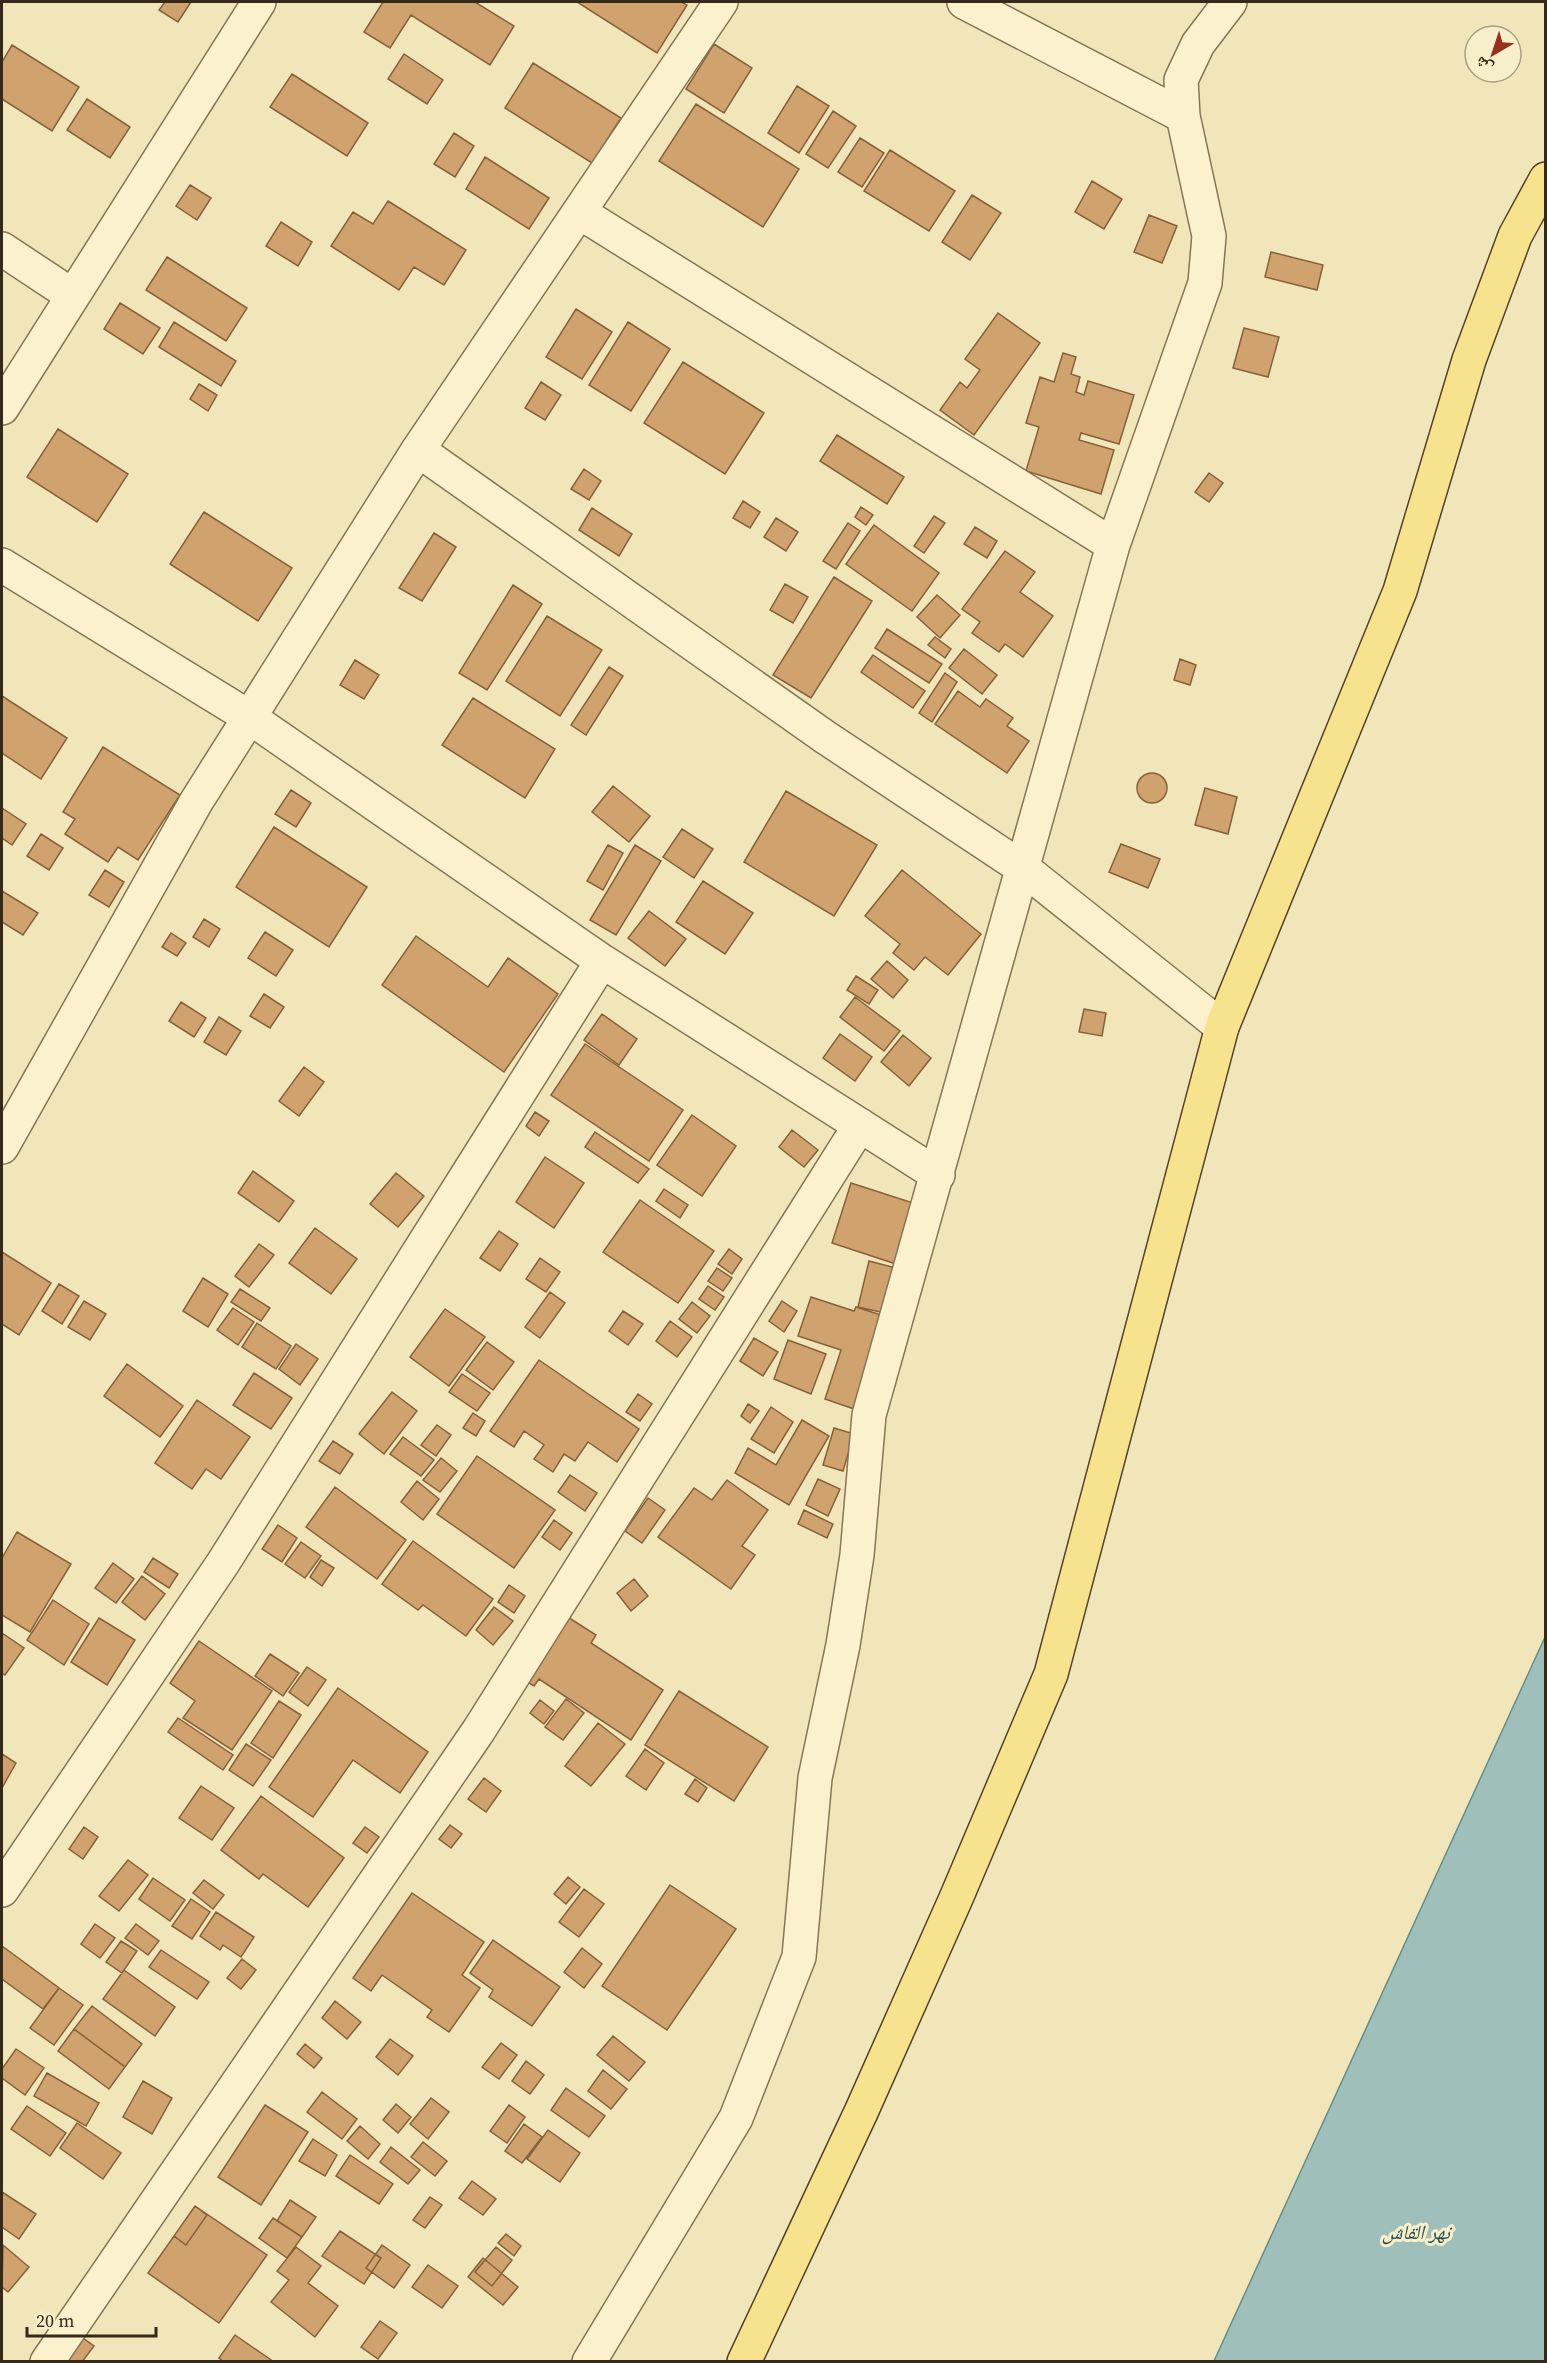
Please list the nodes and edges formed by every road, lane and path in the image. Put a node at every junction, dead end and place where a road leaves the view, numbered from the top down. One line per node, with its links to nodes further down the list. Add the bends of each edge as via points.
1 (259, 2): 9 (street)
2 (721, 2): 7 (street)
3 (964, 2): 5 (street)
4 (1230, 2): 5 (street, via 1198,44 1181,80)
5 (1183, 116): 12 (street, via 1209,236 1205,282)
6 (1545, 179): 17 (main road, via 1515,236 1469,360 1400,591)
7 (579, 212): 11 (street); 12 (street)
8 (2, 249): 9 (street)
9 (73, 296): 10 (street)
10 (2, 408)
11 (418, 450): 14 (street); 15 (street, via 825,737)
12 (1113, 545): 15 (street)
13 (2, 565): 14 (street)
14 (249, 717): 16 (street); 19 (street, via 190,812)
15 (1024, 869): 17 (street); 20 (street)
16 (603, 961): 18 (street); 21 (street, via 230,1553)
17 (1222, 1027): 24 (main road, via 1051,1674 862,2110)
18 (860, 1125): 20 (street); 22 (street, via 479,1730)
19 (2, 1147)
20 (938, 1175): 23 (street, via 869,1415 857,1555 815,1778 800,1957 736,2118)
21 (2, 1890)
22 (47, 2361)
23 (589, 2361)
24 (744, 2361)

